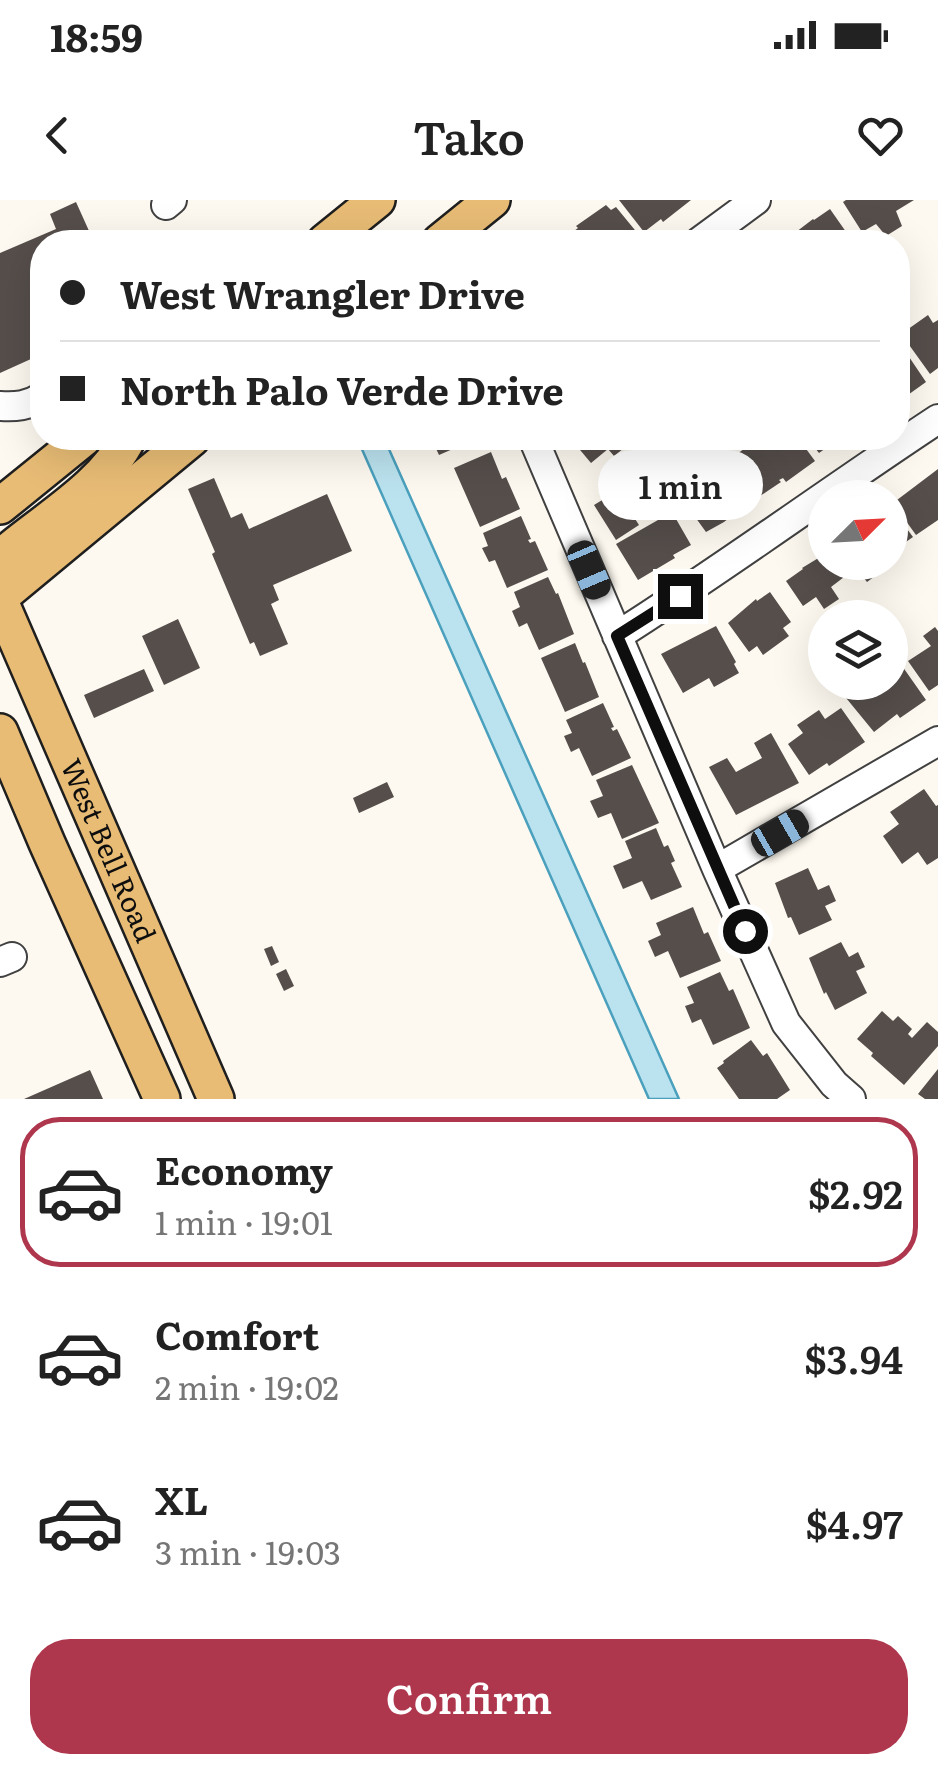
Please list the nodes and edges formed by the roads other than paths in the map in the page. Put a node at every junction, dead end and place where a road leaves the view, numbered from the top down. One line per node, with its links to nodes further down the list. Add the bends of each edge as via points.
1 (492, 200): 5 (main road)
2 (756, 200): 6 (street)
3 (357, 206): 4 (main road)
4 (336, 230)
5 (455, 230)
6 (715, 230)
7 (30, 404): 8 (street)
8 (0, 406)
9 (938, 419): 10 (street)
10 (910, 438)
11 (69, 450): 16 (main road)
12 (122, 450): 17 (main road)
13 (178, 450): 18 (main road)
14 (538, 450): 19 (street)
15 (891, 450): 19 (street)
16 (0, 506)
17 (0, 558)
18 (0, 599): 24 (main road, West Bell Road)
19 (617, 636): 22 (street)
20 (0, 732): 23 (main road, West Bell Road)
21 (938, 742): 22 (street)
22 (718, 869): 25 (street, via 786,1023)
23 (162, 1099)
24 (216, 1099)
25 (852, 1099)

